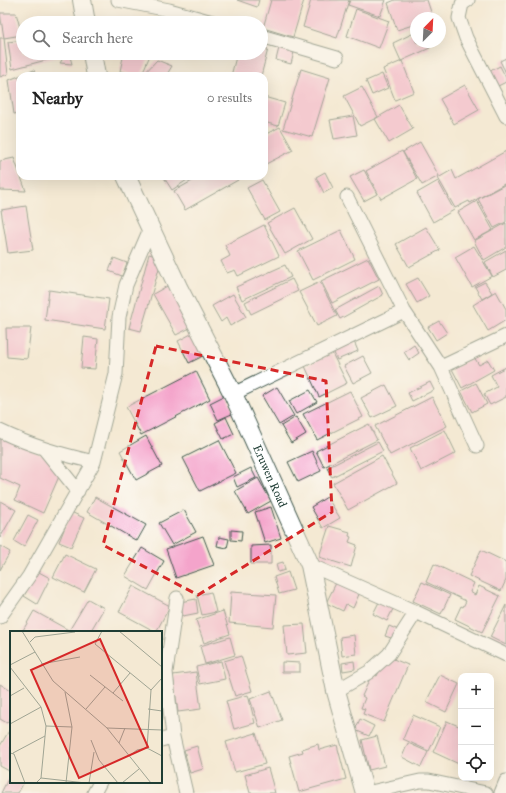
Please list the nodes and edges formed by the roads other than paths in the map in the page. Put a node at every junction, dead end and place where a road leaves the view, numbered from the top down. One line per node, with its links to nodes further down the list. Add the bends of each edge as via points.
1 (82, 0): 4 (street)
2 (118, 0): 5 (street)
3 (468, 0): 10 (street, via 462,4 459,18 466,38)
4 (85, 16)
5 (191, 16)
6 (268, 38): 7 (street)
7 (337, 58)
8 (93, 60): 9 (street)
9 (95, 72)
10 (506, 116)
11 (128, 180): 13 (street, Eruwen Road)
12 (347, 197): 14 (street)
13 (150, 229): 17 (street, Eruwen Road); 21 (street, via 126,285 119,317 116,374)
14 (404, 311): 16 (street); 17 (street)
15 (506, 336): 16 (street)
16 (441, 367): 19 (street)
17 (233, 394): 23 (street, Eruwen Road)
18 (0, 431): 20 (street)
19 (477, 446)
20 (45, 450): 21 (street); 22 (street)
21 (94, 462): 22 (street)
22 (78, 492): 26 (street, via 29,576)
23 (310, 565): 25 (street); 29 (street, Eruwen Road)
24 (177, 598): 28 (street)
25 (416, 612): 27 (street); 29 (street, via 390,654 369,672)
26 (0, 617)
27 (506, 655)
28 (164, 677): 30 (street)
29 (336, 691): 35 (street, Eruwen Road)
30 (167, 739): 34 (street)
31 (506, 781): 37 (street)
32 (99, 783): 33 (street)
33 (94, 793)
34 (186, 793)
35 (366, 793): 36 (street, via 429,781)
36 (486, 793)
37 (501, 793)

